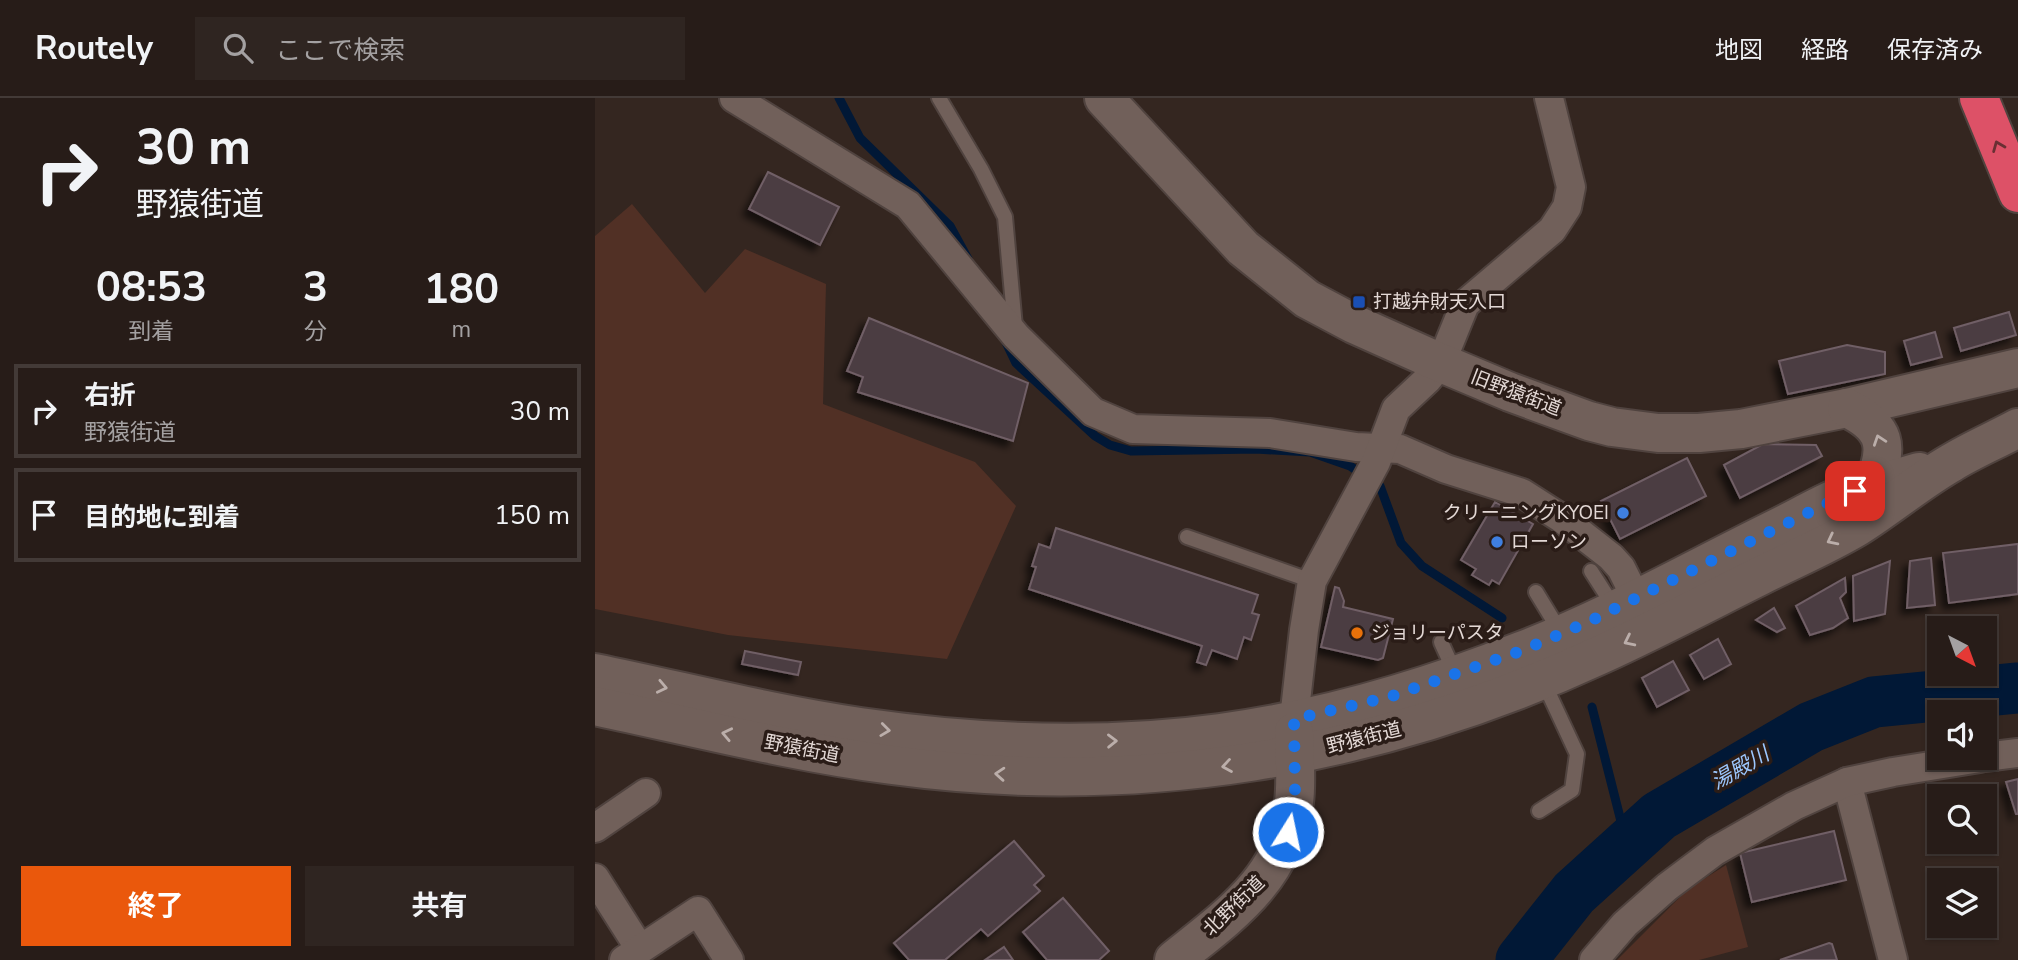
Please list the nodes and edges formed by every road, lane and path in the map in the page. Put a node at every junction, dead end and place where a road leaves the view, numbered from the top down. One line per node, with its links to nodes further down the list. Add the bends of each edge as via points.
1 (734, 98): 7 (street, via 908,205)
2 (939, 98): 7 (lane, via 1005,217)
3 (1104, 98): 8 (main road, 旧野猿街道, via 1243,248 1287,285 1329,312)
4 (1549, 98): 8 (street, via 1571,187 1567,207 1552,230 1465,304)
5 (1979, 98): 6 (highway, one-way to 5)
6 (2018, 193)
7 (1012, 332): 12 (street, via 1093,412 1133,429 1270,433)
8 (1441, 363): 10 (main road, 旧野猿街道, via 1589,421 1638,431 1741,429); 12 (street, via 1396,409)
9 (2018, 368): 10 (main road, 旧野猿街道)
10 (1847, 408): 14 (main road, one-way to 10, via 1884,457 1883,443 1871,423)
11 (2018, 428): 13 (main road, 野猿街道)
12 (1378, 455): 17 (street); 19 (street, via 1400,449 1522,493 1611,557 1621,568)
13 (1951, 463): 14 (main road, 野猿街道); 22 (main road, 野猿街道, one-way to 22, via 1855,528)
14 (1873, 485): 19 (main road, 野猿街道)
15 (1187, 537): 17 (lane)
16 (1591, 571): 19 (lane)
17 (1313, 581): 24 (street)
18 (1536, 592): 20 (lane)
19 (1626, 603): 20 (main road, 野猿街道)
20 (1561, 634): 24 (main road, 野猿街道, via 1521,651 1448,658 1389,697)
21 (595, 673): 24 (main road, 野猿街道, one-way to 24, via 846,725 969,739 1143,740 1220,733)
22 (1543, 681): 24 (main road, 野猿街道, via 1425,723); 30 (lane, via 1577,754 1572,790)
23 (595, 706): 24 (main road, 野猿街道, one-way to 23, via 1218,768 1084,776 1009,775 837,757)
24 (1294, 737): 34 (main road, 北野街道, via 1291,817 1273,867 1251,895)
25 (2018, 753): 26 (street)
26 (1997, 755)
27 (1927, 766): 28 (street)
28 (1847, 782): 36 (street, via 1715,851 1625,924); 37 (street)
29 (646, 793): 31 (street)
30 (1539, 811)
31 (595, 828)
32 (595, 878): 33 (street)
33 (632, 955): 35 (street, via 698,911)
34 (1187, 956)
35 (729, 960)
36 (1594, 960)
37 (1892, 960)

